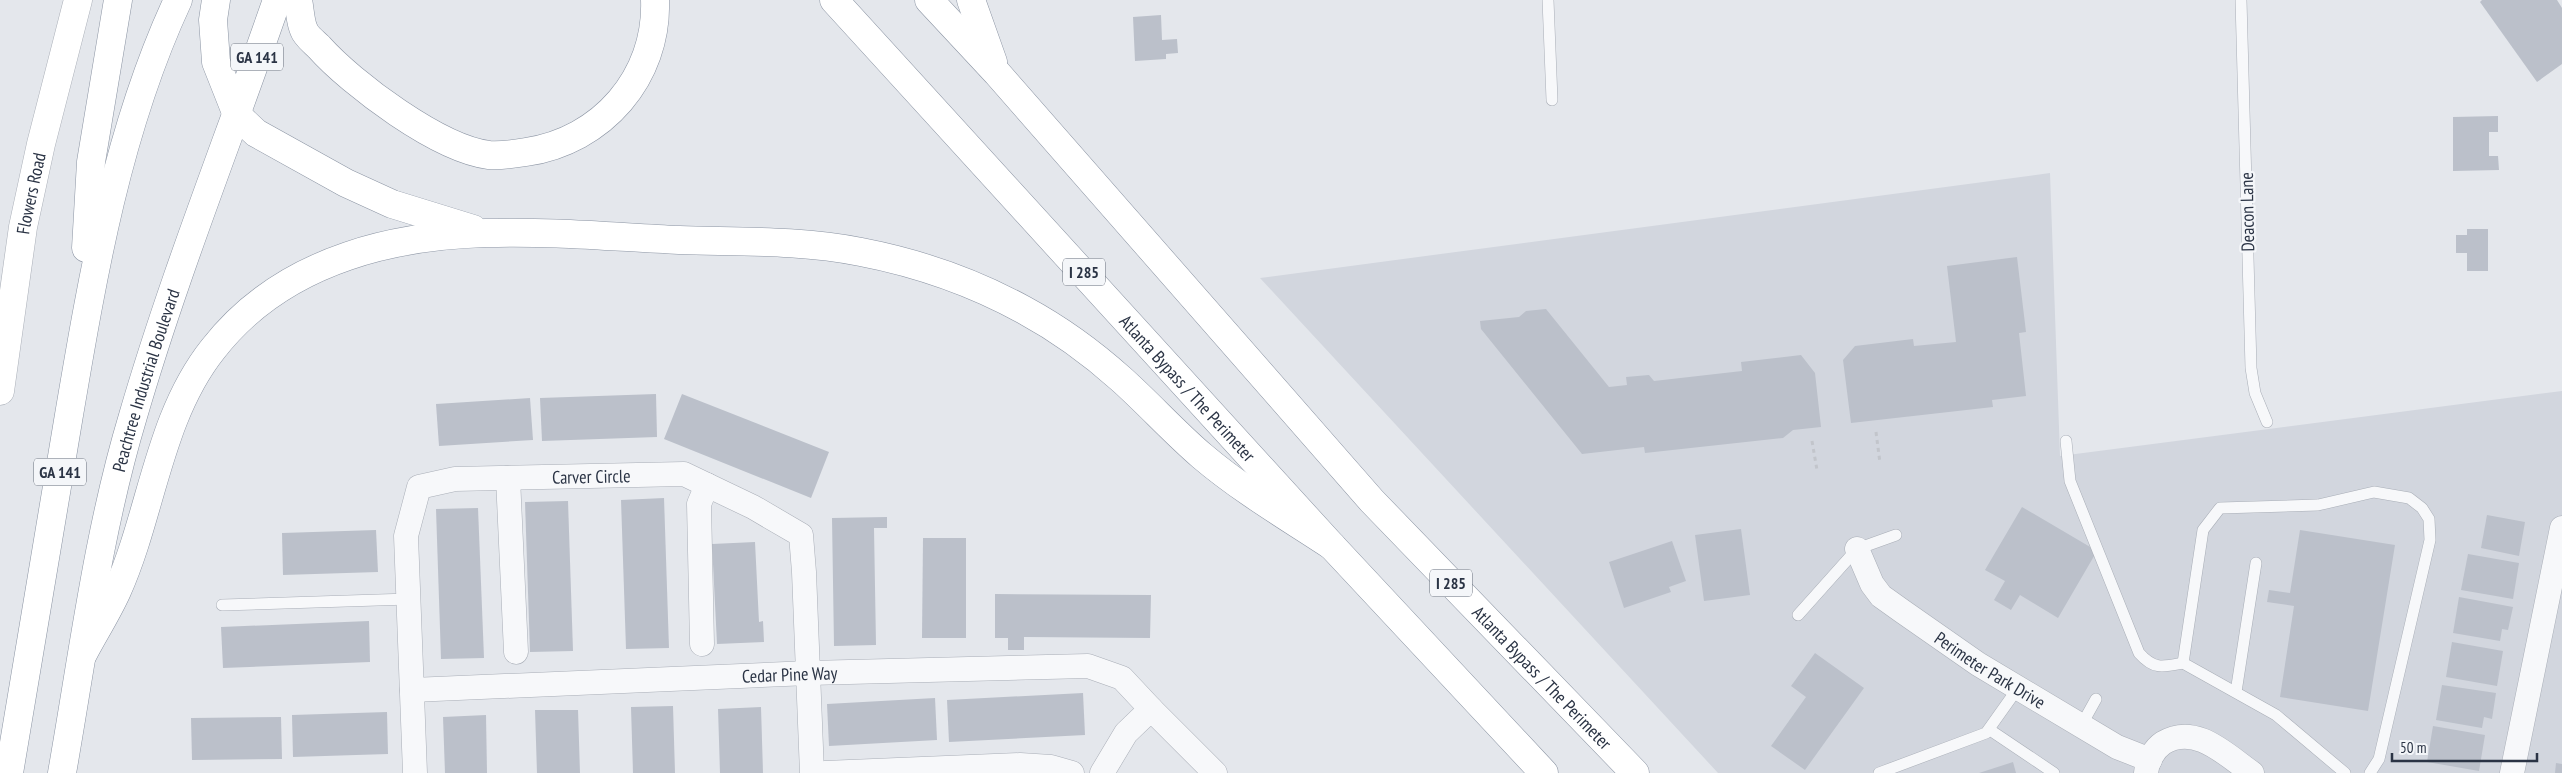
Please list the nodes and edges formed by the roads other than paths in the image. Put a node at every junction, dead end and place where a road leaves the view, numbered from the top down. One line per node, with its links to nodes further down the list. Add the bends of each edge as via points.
1 (78, 0): 18 (main road, Flowers Road, via 23,227)
2 (118, 0): 17 (main road, via 90,162)
3 (178, 0): 17 (main road, GA 141, via 140,92 116,171)
4 (216, 0): 15 (main road, via 213,20 216,62)
5 (277, 0): 15 (main road, Peachtree Industrial Boulevard / GA 141)
6 (298, 0): 7 (main road, via 304,30 325,54 370,93 464,150 490,155 550,148 582,135 598,123 617,105 637,78 656,20)
7 (655, 0)
8 (834, 0): 25 (main road, Atlanta Bypass / The Perimeter / I 285)
9 (929, 0): 13 (main road, Atlanta Bypass / The Perimeter / I 285)
10 (971, 0): 13 (main road)
11 (1548, 0): 14 (lane)
12 (2241, 0): 19 (lane, Deacon Lane, via 2251,368 2256,393)
13 (997, 73): 53 (main road, Atlanta Bypass / The Perimeter / I 285, via 1372,501)
14 (1552, 100)
15 (237, 115): 16 (main road, via 256,133 346,183 399,206); 33 (main road, Peachtree Industrial Boulevard / GA 141, via 167,309 132,418 104,531)
16 (484, 232): 25 (main road, via 823,245 895,259 947,275 1022,308 1066,336 1122,380 1202,455 1247,490); 33 (main road, via 396,243 351,254 287,283 248,311 198,370 174,420 117,591)
17 (80, 355): 44 (main road, GA 141)
18 (0, 391)
19 (2268, 422)
20 (2066, 441): 34 (lane, via 2070,481 2139,653 2148,662 2162,667)
21 (508, 478): 22 (street, Carver Circle, via 684,474); 28 (street, Carver Circle, via 455,480 419,487 406,536); 32 (street)
22 (707, 485): 31 (street, via 699,504); 35 (street, Carver Circle, via 800,535)
23 (2562, 528): 59 (street)
24 (1896, 534): 26 (lane)
25 (1332, 546): 52 (main road, Atlanta Bypass / The Perimeter / I 285)
26 (1857, 549): 30 (lane); 36 (street, Perimeter Park Drive, via 1872,584 1881,596)
27 (2256, 563): 38 (lane)
28 (409, 599): 29 (lane); 37 (street, Carver Circle)
29 (222, 605)
30 (1798, 615)
31 (702, 644)
32 (516, 652)
33 (83, 654): 45 (main road, Peachtree Industrial Boulevard / GA 141)
34 (2183, 663): 38 (lane); 58 (lane, via 2203,530 2220,508 2318,505 2374,492 2409,498 2422,508 2429,519 2430,540 2379,759)
35 (809, 673): 37 (street, Cedar Pine Way); 40 (street, Cedar Pine Way, via 1088,666 1122,678); 47 (street, Carver Circle)
36 (2018, 688): 41 (street, Perimeter Park Drive); 42 (lane)
37 (412, 690): 46 (street, Carver Circle)
38 (2236, 692): 57 (lane, via 2276,714)
39 (2096, 699): 41 (lane)
40 (1151, 709): 50 (street, via 1126,733); 51 (street, Cedar Pine Way)
41 (2081, 726): 43 (street, Perimeter Park Drive)
42 (1990, 730): 54 (lane); 55 (lane)
43 (2148, 767): 56 (street, Perimeter Park Drive, via 2154,751 2164,742 2188,736 2205,740)
44 (9, 773)
45 (62, 773)
46 (415, 773)
47 (812, 773)
48 (825, 773): 49 (street, via 1020,766 1051,767)
49 (1072, 773)
50 (1102, 773)
51 (1215, 773)
52 (1544, 773)
53 (1636, 773)
54 (1879, 773)
55 (2054, 773)
56 (2252, 773)
57 (2345, 773)
58 (2370, 773)
59 (2512, 773)

